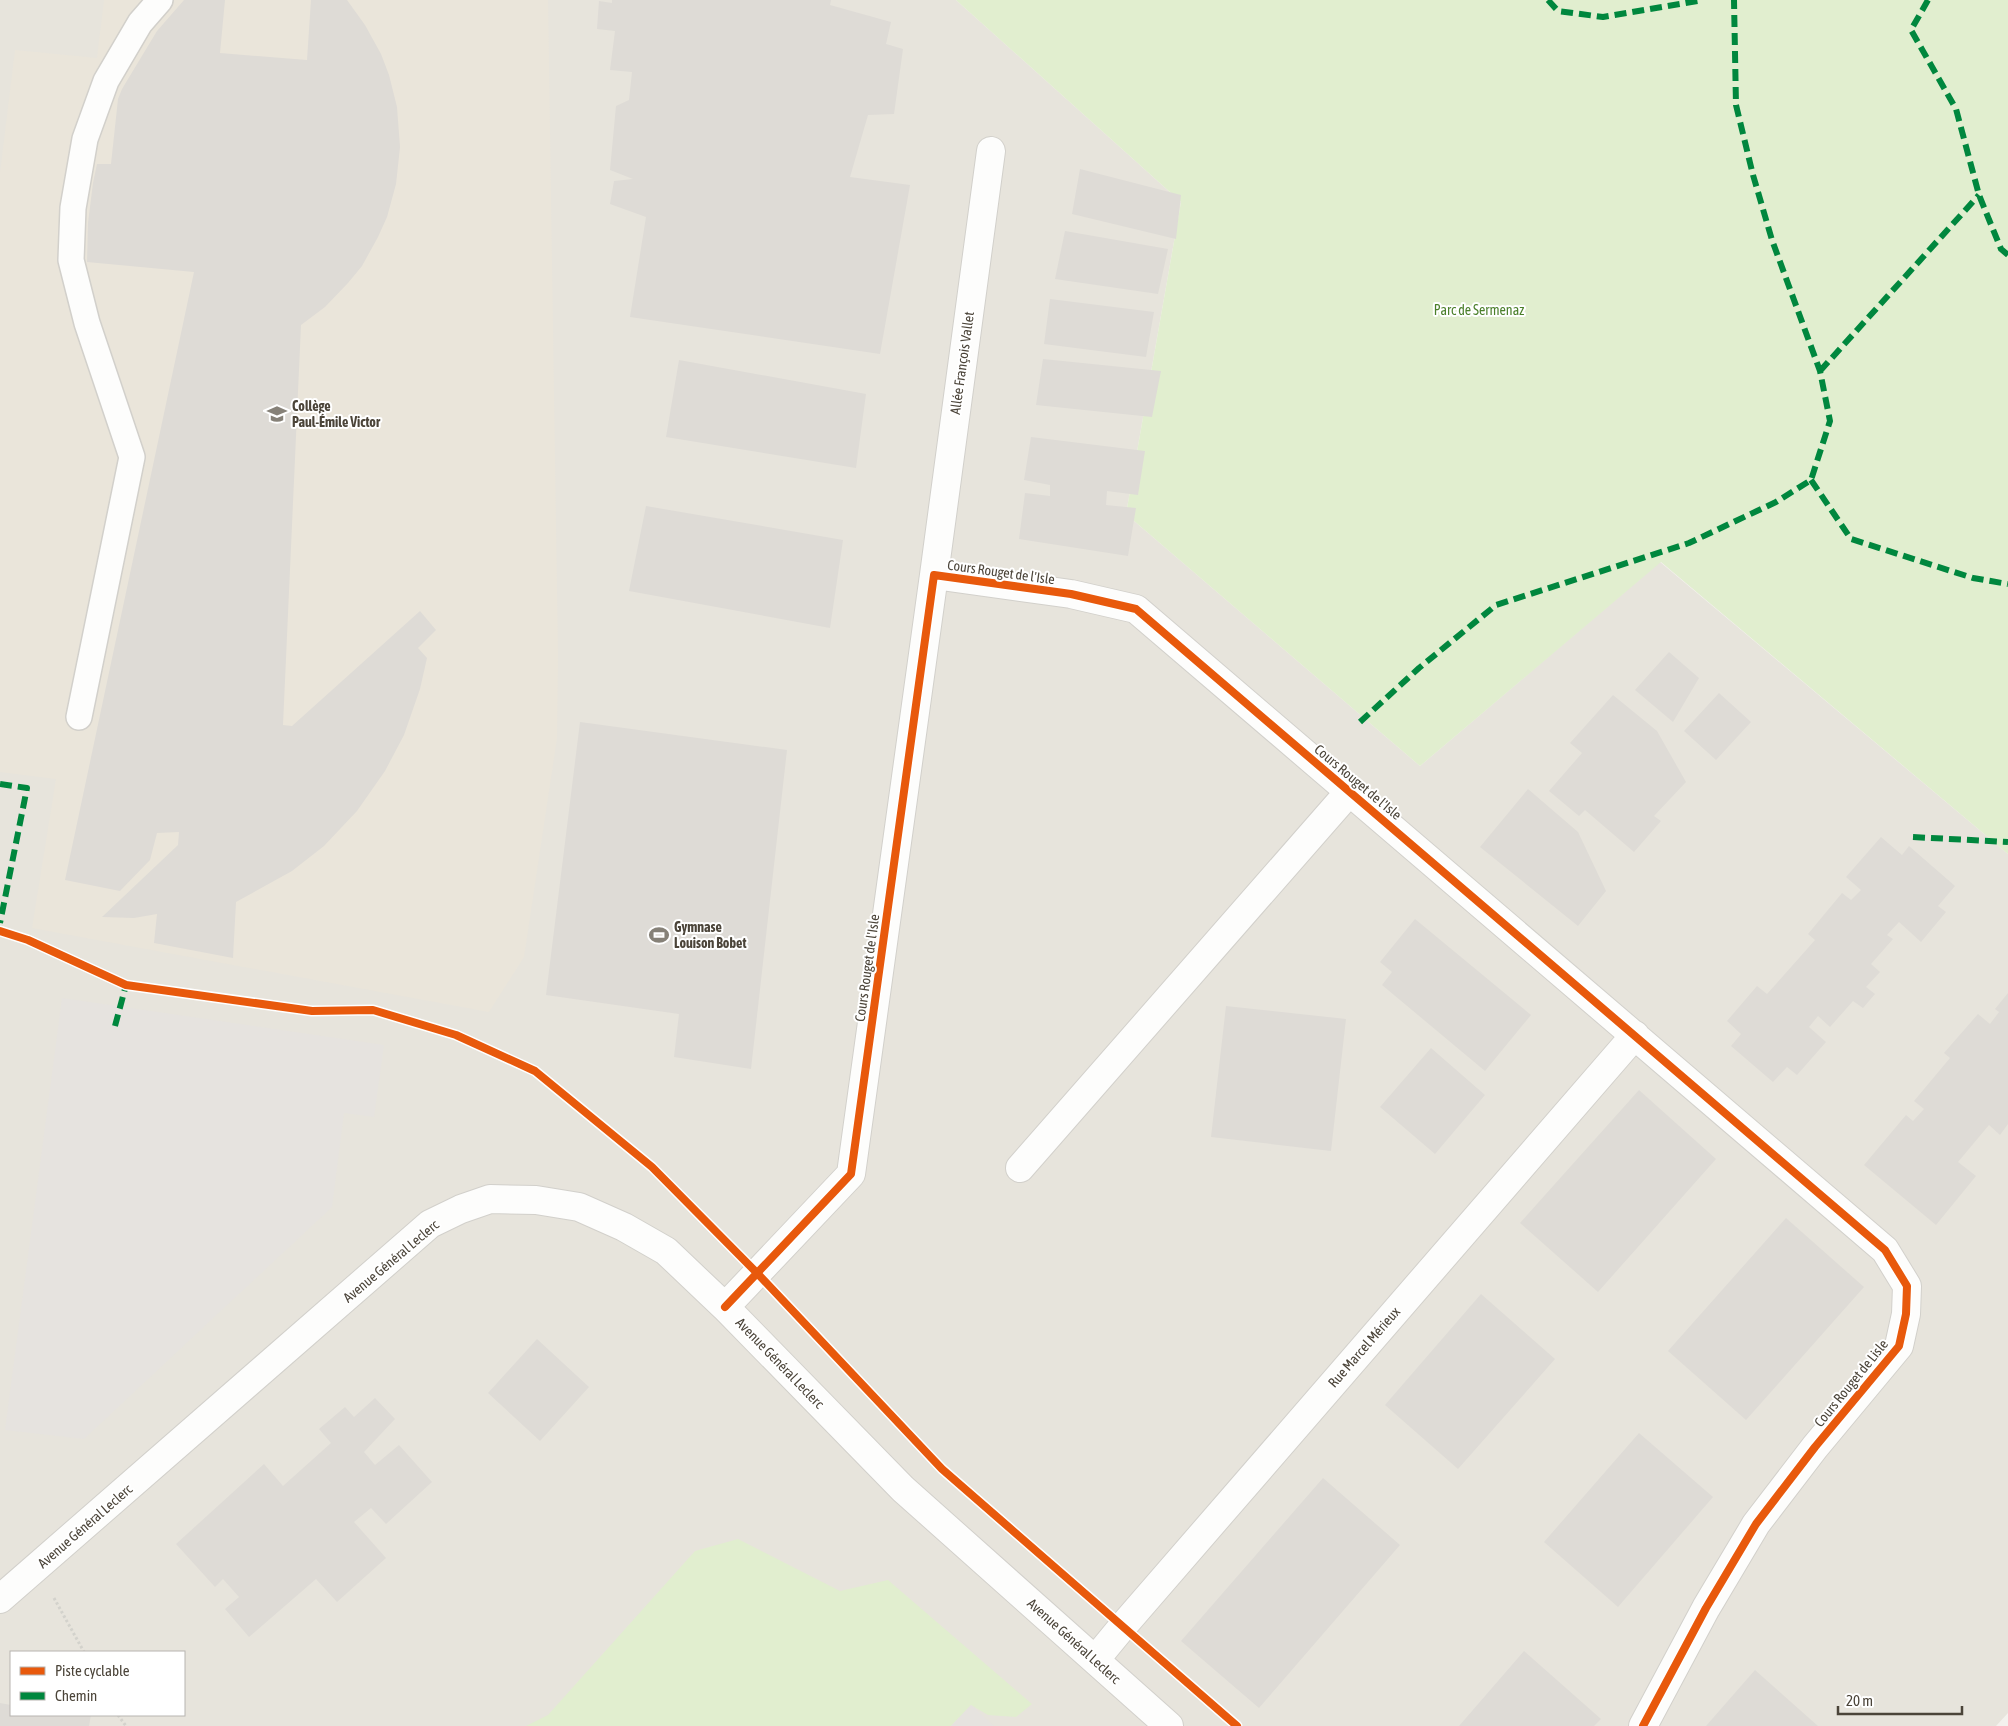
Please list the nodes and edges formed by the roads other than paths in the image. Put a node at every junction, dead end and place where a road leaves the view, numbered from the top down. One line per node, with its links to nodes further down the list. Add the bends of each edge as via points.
1 (160, 0): 4 (lane, via 140,24 106,81 85,139 73,208 73,269 87,323 132,457)
2 (991, 151): 3 (street, Allée François Vallet)
3 (934, 575): 5 (street, Cours Rouget de l'Isle, via 1071,594 1136,610); 8 (street, Cours Rouget de l'Isle, via 851,1174)
4 (79, 717)
5 (1350, 791): 6 (street, Cours Rouget de l'Isle); 7 (street)
6 (1634, 1035): 10 (street, Rue Marcel Mérieux); 12 (street, Cours Rouget de Lisle, via 1885,1250 1906,1286 1906,1314 1899,1346 1756,1524 1706,1608)
7 (1020, 1168)
8 (725, 1307): 9 (street, Avenue Général Leclerc, via 666,1251 579,1207 536,1200 490,1199 461,1209 430,1224); 10 (street, Avenue Général Leclerc, via 903,1489)
9 (0, 1599)
10 (1095, 1660): 11 (street, Avenue Général Leclerc)
11 (1169, 1726)
12 (1643, 1726)

